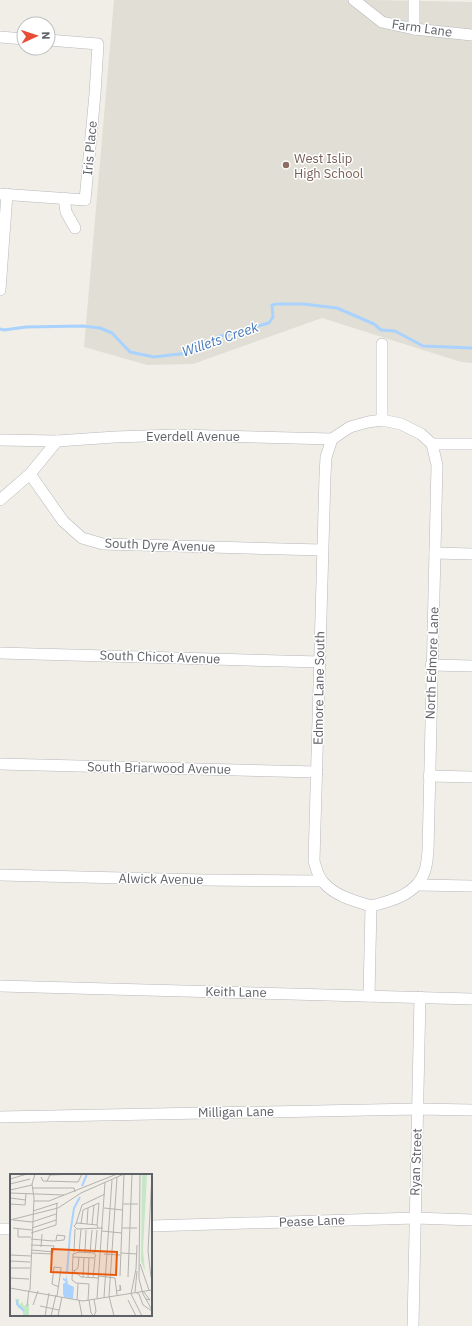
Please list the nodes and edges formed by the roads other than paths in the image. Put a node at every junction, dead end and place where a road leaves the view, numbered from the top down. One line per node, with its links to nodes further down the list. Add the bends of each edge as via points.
1 (414, 0): 3 (street)
2 (354, 1): 3 (street, Farm Lane, via 382,22)
3 (414, 29): 4 (street, Farm Lane)
4 (472, 35)
5 (0, 37): 6 (street)
6 (16, 38)
7 (56, 41): 9 (street, Iris Place, via 98,44 85,200)
8 (4, 194): 9 (street); 11 (street)
9 (64, 198): 10 (street, via 66,212)
10 (75, 228)
11 (0, 290)
12 (382, 344): 13 (street)
13 (382, 420): 14 (street, via 350,427); 17 (street, via 401,424 421,434)
14 (332, 439): 16 (street, Everdell Avenue, via 176,435); 21 (street, Edmore Lane South, via 326,457)
15 (0, 440): 16 (street, Everdell Avenue)
16 (57, 441): 19 (street)
17 (432, 444): 18 (street); 22 (street, North Edmore Lane, via 437,465)
18 (472, 444)
19 (30, 474): 20 (street); 21 (street, South Dyre Avenue, via 63,521 82,538 103,544)
20 (0, 500)
21 (322, 550): 25 (street, Edmore Lane South)
22 (435, 553): 23 (street); 26 (street, North Edmore Lane)
23 (472, 554)
24 (0, 653): 25 (street, South Chicot Avenue)
25 (320, 662): 29 (street, Edmore Lane South)
26 (431, 665): 27 (street); 30 (street, North Edmore Lane)
27 (472, 666)
28 (0, 764): 29 (street, South Briarwood Avenue)
29 (317, 772): 33 (street, Edmore Lane South, via 314,861)
30 (429, 776): 31 (street); 34 (street, North Edmore Lane, via 428,852 426,870)
31 (472, 777)
32 (0, 875): 33 (street, Alwick Avenue)
33 (322, 881): 36 (street, Edmore Lane South, via 345,898)
34 (418, 885): 35 (street); 36 (street, via 393,901)
35 (472, 886)
36 (371, 906): 38 (street)
37 (0, 986): 38 (street, Keith Lane)
38 (369, 996): 39 (street, Keith Lane)
39 (420, 997): 40 (street, Keith Lane); 41 (street, Ryan Street)
40 (472, 998)
41 (418, 1109): 42 (street, Milligan Lane); 43 (street, Milligan Lane); 44 (street, Ryan Street)
42 (472, 1110)
43 (0, 1117)
44 (415, 1218): 45 (street, Pease Lane); 46 (street, Pease Lane); 47 (street, Ryan Street)
45 (472, 1220)
46 (152, 1226)
47 (413, 1326)

